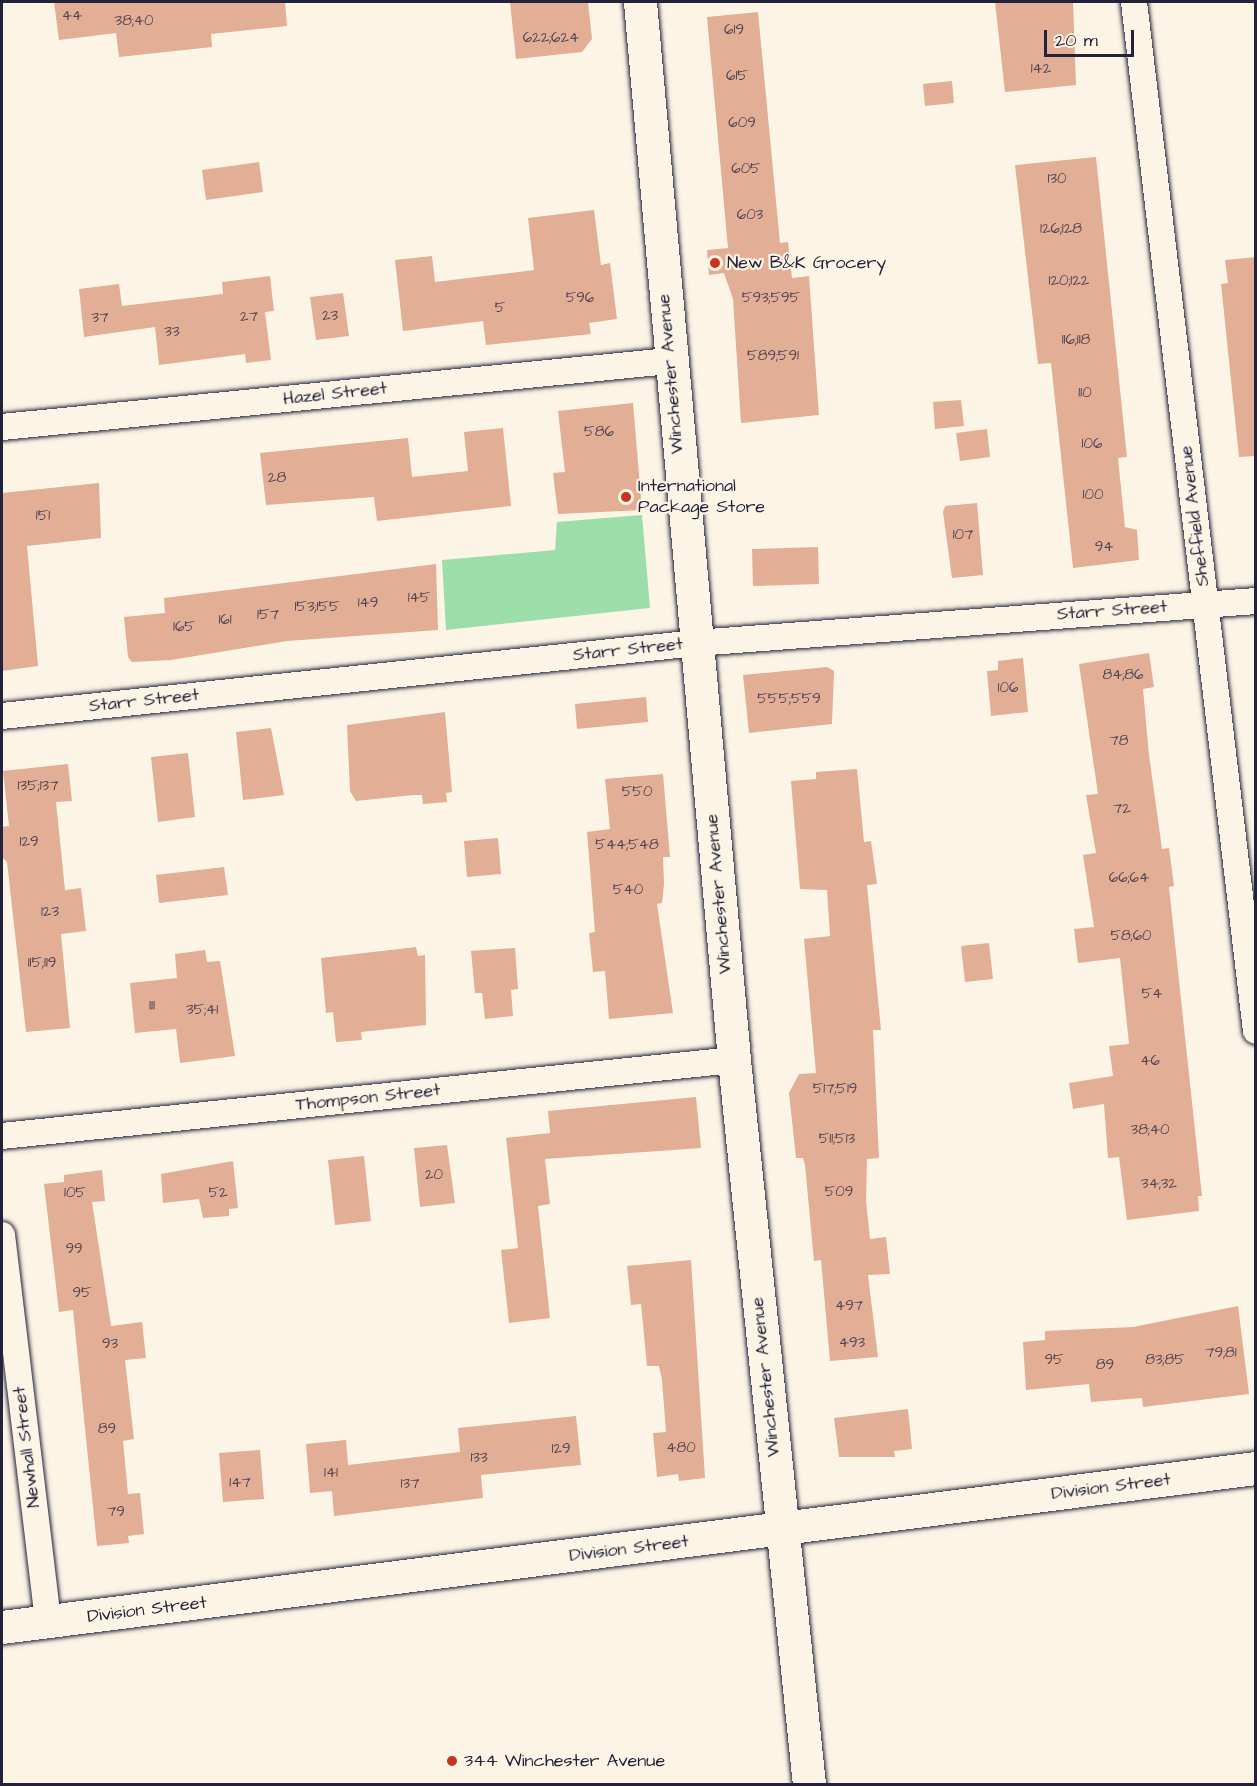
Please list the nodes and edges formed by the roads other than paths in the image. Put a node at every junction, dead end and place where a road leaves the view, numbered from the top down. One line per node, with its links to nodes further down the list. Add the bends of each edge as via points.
1 (640, 2): 3 (street, Winchester Avenue)
2 (1134, 2): 6 (street, Sheffield Avenue)
3 (669, 361): 4 (street, Hazel Street); 7 (street, Winchester Avenue)
4 (2, 427)
5 (1256, 601): 6 (street, Starr Street)
6 (1206, 604): 7 (street, Starr Street); 9 (street, Sheffield Avenue)
7 (696, 643): 8 (street, Starr Street); 10 (street, Winchester Avenue)
8 (2, 716)
9 (1256, 1031)
10 (734, 1060): 11 (street, Thompson Street); 14 (street, Winchester Avenue)
11 (2, 1136)
12 (2, 1235): 15 (street, Newhall Street)
13 (1256, 1468): 14 (street, Division Street)
14 (782, 1530): 15 (street, Division Street); 17 (street, Winchester Avenue)
15 (48, 1623): 16 (street, Division Street)
16 (2, 1628)
17 (809, 1785)

